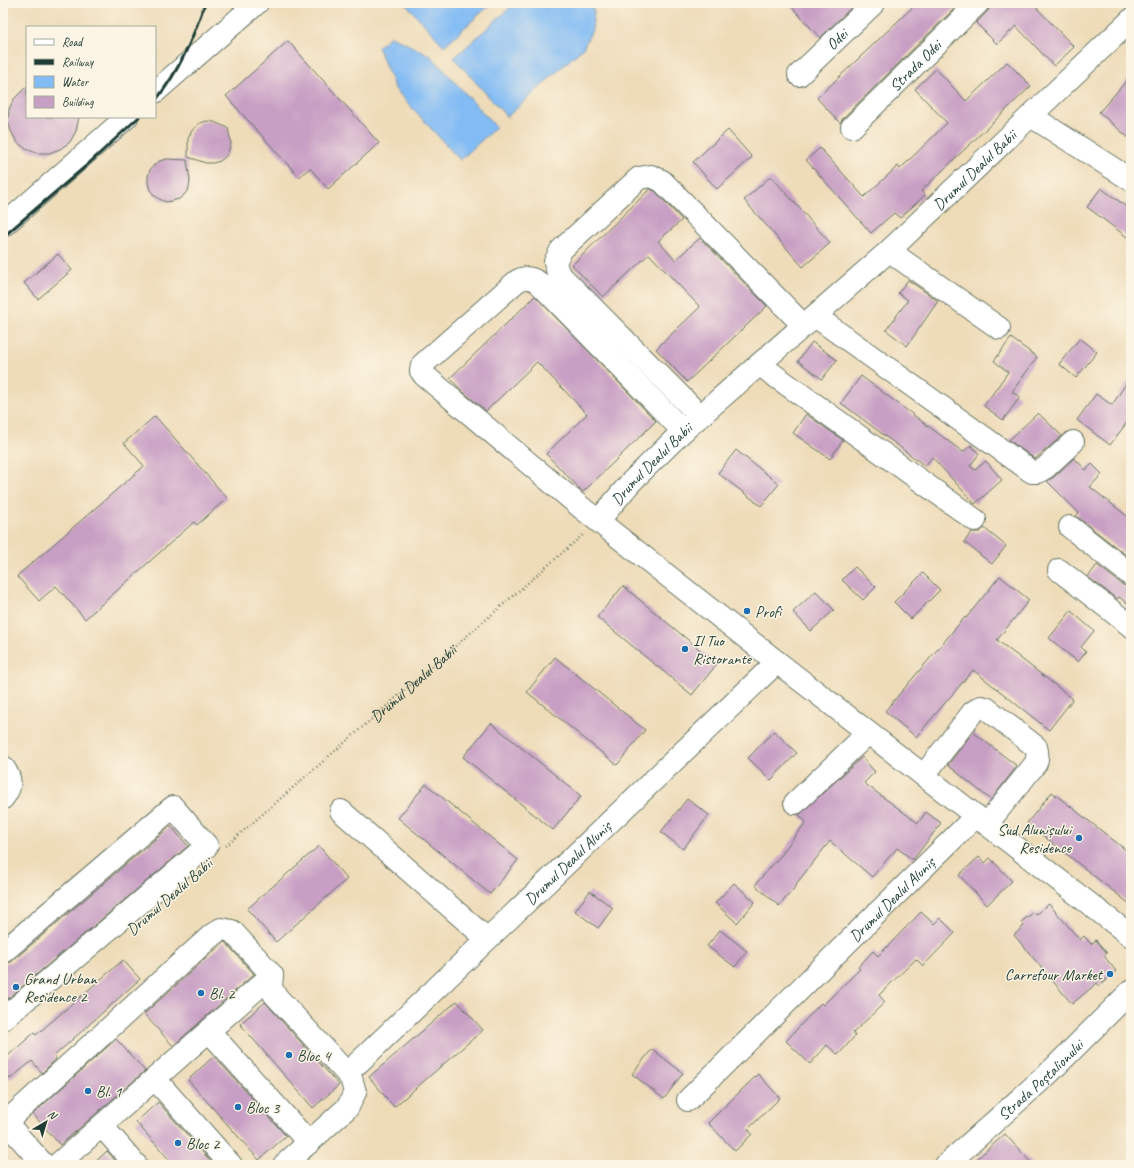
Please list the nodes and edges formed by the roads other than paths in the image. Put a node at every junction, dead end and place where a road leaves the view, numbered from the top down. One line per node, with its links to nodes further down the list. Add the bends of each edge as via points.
1 (257, 3): 6 (street)
2 (874, 3): 5 (street, Odei)
3 (978, 3): 9 (street, Strada Odei)
4 (1131, 20): 7 (street, Drumul Dealul Babii)
5 (799, 75)
6 (156, 91)
7 (1031, 116): 10 (street); 12 (street, Drumul Dealul Babii)
8 (126, 118): 11 (street)
9 (852, 127)
10 (1131, 180)
11 (3, 226)
12 (890, 250): 13 (street, Drumul Dealul Babii); 14 (street)
13 (810, 321): 15 (street, Drumul Dealul Babii); 16 (street, via 662,181 651,176 639,178 561,250 555,262 558,273); 18 (street, via 1032,472 1045,468)
14 (998, 328)
15 (760, 365): 16 (street, Drumul Dealul Babii); 20 (street)
16 (700, 416): 17 (street, Drumul Dealul Babii)
17 (684, 431): 19 (street, Drumul Dealul Babii, via 631,482); 19 (street, via 532,278 517,281 422,365 421,371 424,375)
18 (1073, 442)
19 (599, 520): 25 (street)
20 (975, 520)
21 (1070, 527): 23 (street)
22 (1059, 570): 24 (street)
23 (1131, 575)
24 (1131, 626)
25 (777, 662): 26 (street); 34 (street, Drumul Dealul Aluniș)
26 (868, 732): 28 (street); 30 (street)
27 (3, 767): 29 (street, via 9,775 10,784)
28 (924, 775): 32 (street); 32 (street, Drumul Dealul Aluniș, via 973,712 981,707 986,708 1036,747 1036,763)
29 (3, 798)
30 (795, 803)
31 (341, 811): 34 (street)
32 (981, 820): 33 (street); 42 (street, Drumul Dealul Aluniș, via 860,930)
33 (1131, 936)
34 (487, 939): 40 (street, Drumul Dealul Aluniș)
35 (3, 952): 38 (street, via 173,807 207,846)
36 (272, 975): 39 (street); 43 (street, via 232,931 222,929 212,935); 45 (street, via 271,986 274,994 351,1078 355,1092 348,1108)
37 (1131, 991): 51 (street, Strada Poștalionului, via 1050,1072)
38 (3, 1019)
39 (209, 1031): 41 (street); 45 (street)
40 (358, 1063)
41 (155, 1079): 44 (street); 49 (street)
42 (688, 1100)
43 (4, 1121): 46 (street)
44 (102, 1126): 47 (street); 48 (street)
45 (309, 1143): 50 (street)
46 (44, 1165)
47 (58, 1165)
48 (136, 1165)
49 (231, 1165)
50 (284, 1165)
51 (946, 1165)

